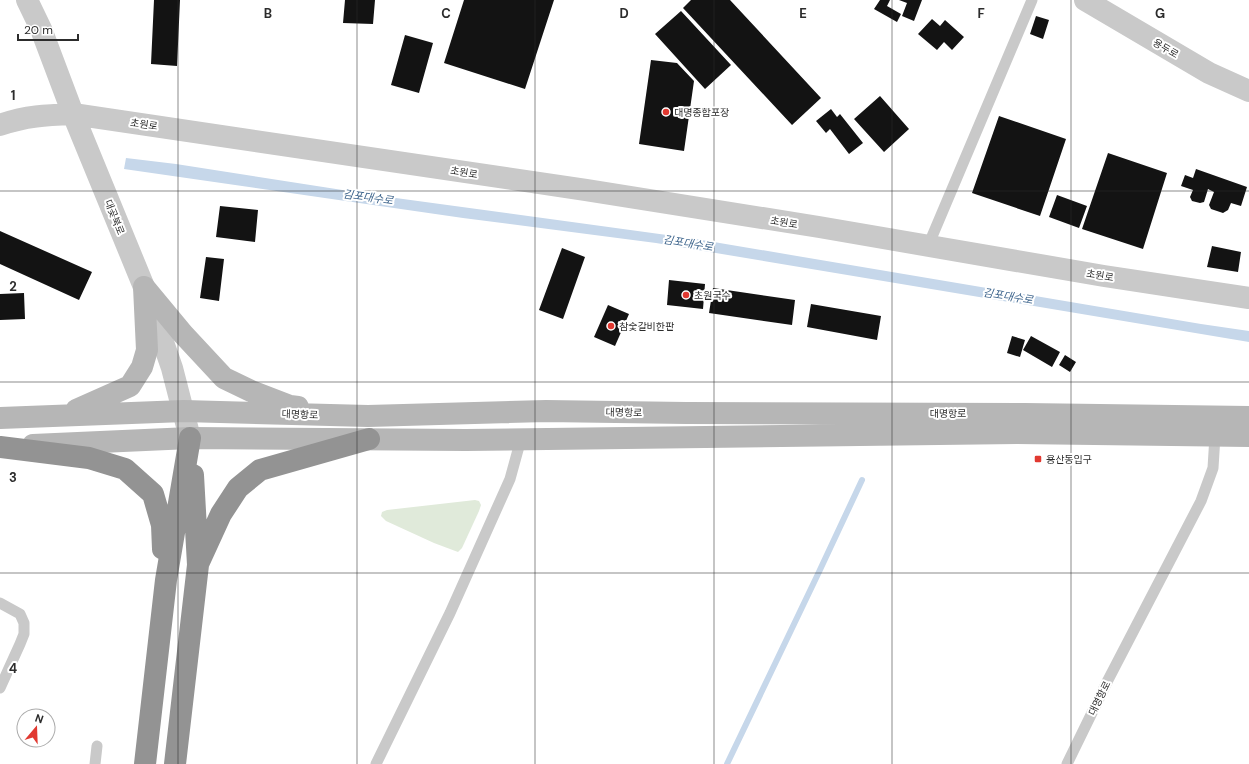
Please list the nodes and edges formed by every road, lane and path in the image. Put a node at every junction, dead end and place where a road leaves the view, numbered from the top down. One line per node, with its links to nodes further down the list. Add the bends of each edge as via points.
1 (27, 0): 5 (street, 대곶북로, via 41,29)
2 (1032, 0): 7 (lane)
3 (1085, 0): 4 (street, 용두로, via 1209,73)
4 (1249, 91)
5 (73, 114): 6 (street, 초원로, via 18,119); 7 (street, 초원로, via 586,190); 8 (street, 대곶북로)
6 (0, 125)
7 (928, 246): 9 (street, 초원로)
8 (144, 287): 10 (street, 대곶북로); 11 (main road, via 147,350 142,367 130,386); 12 (main road, via 224,378 290,406)
9 (1249, 298)
10 (184, 411): 11 (main road, 대명항로); 12 (main road, 대명항로); 17 (street, 대곶북로)
11 (66, 415): 13 (main road, 대명항로)
12 (368, 416): 14 (main road, 대명항로, via 546,411)
13 (0, 418)
14 (1249, 418)
15 (1215, 436): 16 (main road, 대명항로); 19 (main road, 대명항로, via 1009,434); 30 (lane, 대명항로, via 1212,468 1201,501)
16 (1249, 436)
17 (190, 438): 18 (main road, 대명항로); 20 (main road, 대명항로); 21 (highway); 22 (highway)
18 (370, 439): 19 (main road, 대명항로); 21 (highway, via 260,470 238,488 221,514)
19 (521, 439): 29 (lane, via 510,479 460,592)
20 (0, 447): 22 (highway, via 89,458 125,469 153,494 162,525)
21 (198, 565): 28 (highway)
22 (166, 580): 27 (highway)
23 (0, 604): 24 (lane, via 20,614 24,623 24,634)
24 (0, 688)
25 (97, 746): 26 (lane)
26 (96, 764)
27 (145, 764)
28 (175, 764)
29 (376, 764)
30 (1067, 764)

